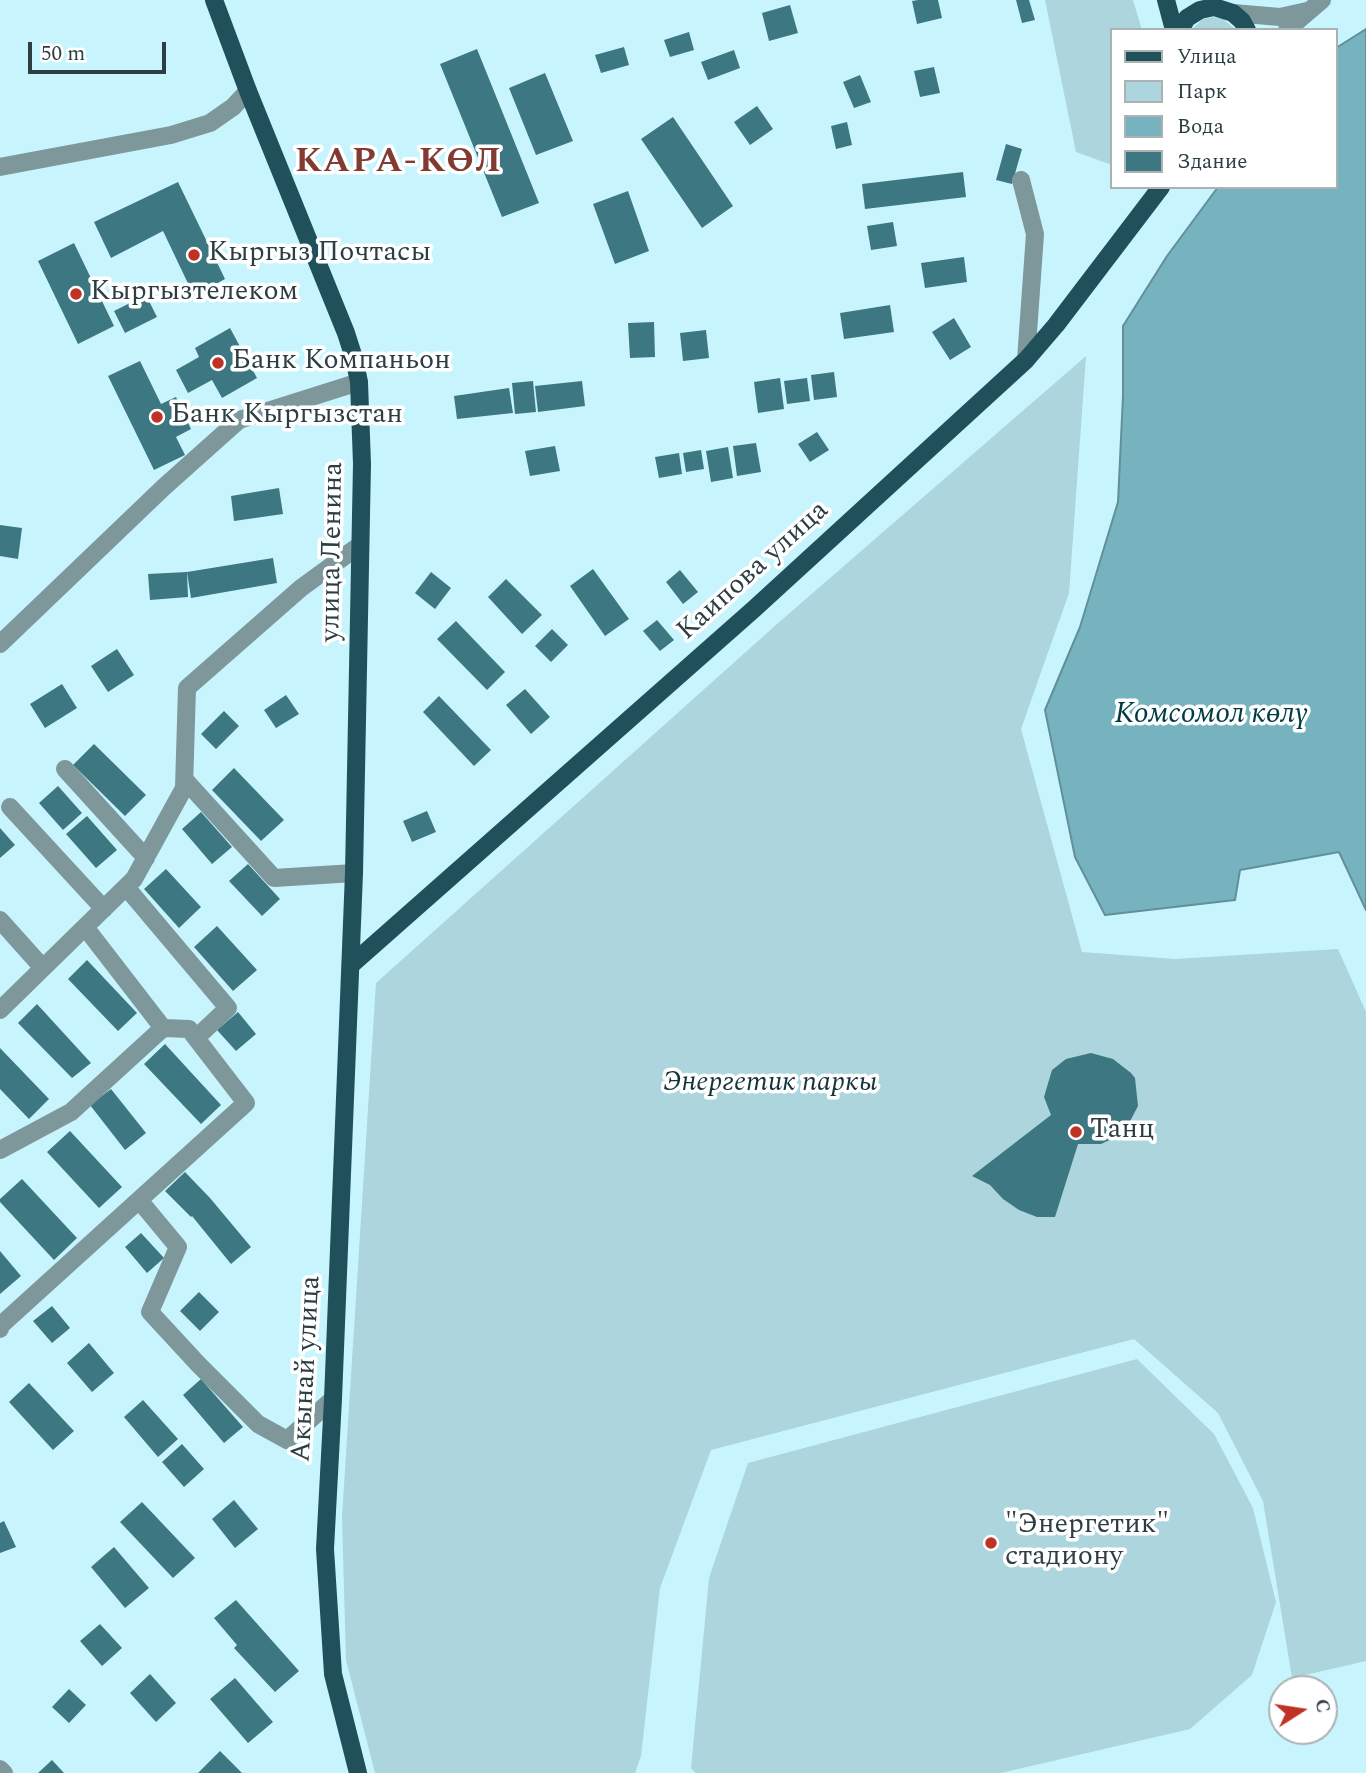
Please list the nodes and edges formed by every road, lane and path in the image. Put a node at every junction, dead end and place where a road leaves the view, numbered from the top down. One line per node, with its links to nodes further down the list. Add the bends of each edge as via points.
1 (214, 0): 10 (main road, улица Ленина)
2 (1166, 0): 6 (main road)
3 (1207, 0): 5 (main road)
4 (1315, 6): 5 (street, via 1280,17); 9 (street)
5 (1231, 12): 7 (main road, via 1214,7 1200,10); 8 (main road)
6 (1173, 28)
7 (1181, 28)
8 (1246, 28)
9 (1289, 28)
10 (248, 91): 11 (street, via 210,123 171,135); 15 (main road, улица Ленина, via 346,333)
11 (0, 167)
12 (1021, 180): 14 (street, via 1035,234)
13 (1159, 189): 14 (main road, Каипова улица)
14 (1026, 360): 27 (main road, Каипова улица, via 754,609)
15 (359, 382): 16 (main road, улица Ленина); 17 (street, via 239,420)
16 (360, 545): 19 (street, via 301,588 187,688); 22 (main road, улица Ленина)
17 (0, 644)
18 (65, 769): 21 (street)
19 (185, 780): 21 (street); 22 (street, via 274,878)
20 (10, 807): 24 (street)
21 (146, 858): 23 (street)
22 (354, 873): 27 (main road, улица Ленина)
23 (126, 887): 24 (street); 31 (street, via 228,1008)
24 (104, 909): 26 (street)
25 (0, 920): 28 (street)
26 (85, 927): 28 (street); 30 (street)
27 (351, 965): 35 (main road, Акынай улица)
28 (43, 968): 29 (street)
29 (0, 1010)
30 (163, 1028): 31 (street, via 189,1029); 32 (street, via 71,1112)
31 (196, 1038): 33 (street, via 246,1103)
32 (0, 1150)
33 (139, 1200): 34 (street); 35 (street, via 178,1247 150,1312 198,1364 258,1424 287,1440)
34 (0, 1329)
35 (333, 1399): 36 (main road, Акынай улица, via 326,1563 333,1674)
36 (358, 1773)

